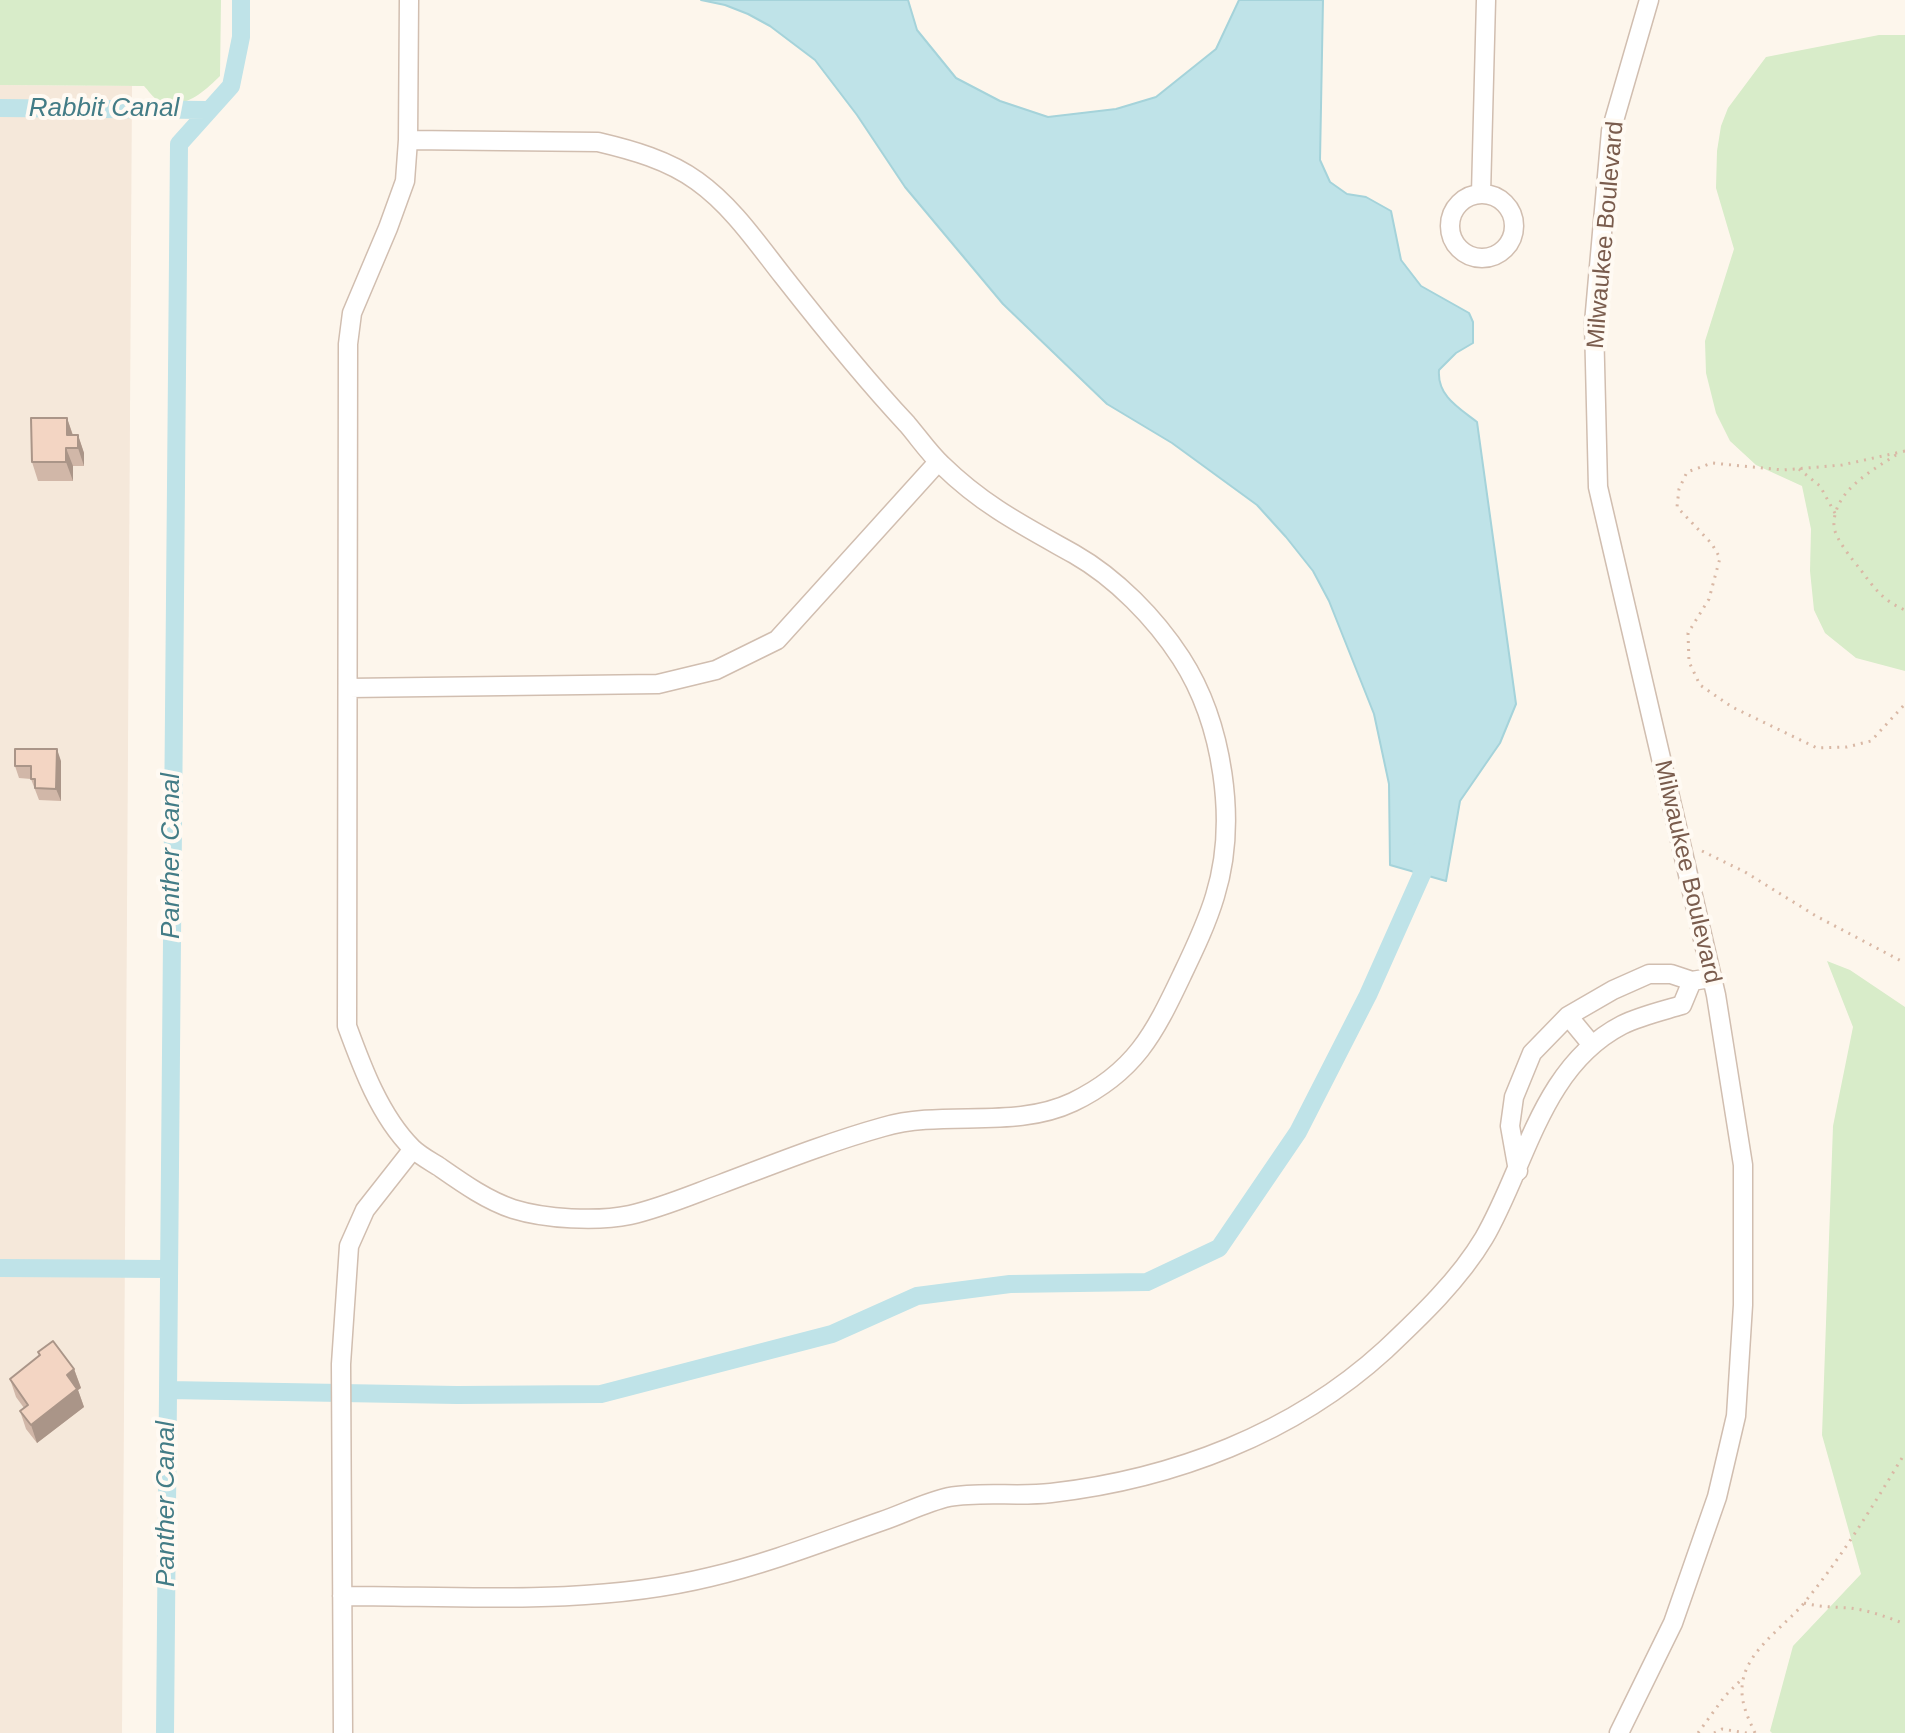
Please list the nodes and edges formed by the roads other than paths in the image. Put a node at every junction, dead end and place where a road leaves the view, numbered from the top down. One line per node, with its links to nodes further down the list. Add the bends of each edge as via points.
1 (409, 0): 4 (street)
2 (1486, 0): 5 (street)
3 (1649, 0): 8 (street, Milwaukee Boulevard, via 1611,131 1594,323 1598,487)
4 (408, 140): 6 (street, via 598,142 666,163 695,179 745,228); 7 (street, via 405,181 352,313 348,344)
5 (1481, 194)
6 (938, 462): 7 (street, via 777,640 716,670 658,684); 12 (street, via 985,503 1074,554 1117,586 1181,657 1202,696 1224,792 1220,872 1195,947 1134,1060 1095,1089 1045,1112 886,1126 664,1205 602,1220 513,1209)
7 (349, 688): 12 (street, via 347,1026 362,1066)
8 (1712, 978): 9 (street); 16 (street, Milwaukee Boulevard, via 1743,1165 1736,1416 1717,1497 1673,1623)
9 (1692, 981): 10 (street, via 1649,974); 11 (street, via 1682,1005 1624,1024)
10 (1568, 1016): 11 (street); 13 (street, via 1532,1053 1514,1097 1510,1126)
11 (1592, 1045): 13 (street, via 1556,1085)
12 (413, 1149): 14 (street, via 365,1210 349,1246 341,1364)
13 (1518, 1171): 14 (street, via 1462,1269 1385,1350 1269,1431 1192,1464 1086,1488 949,1497 748,1567 661,1587 547,1597)
14 (342, 1596): 15 (street)
15 (343, 1733)
16 (1619, 1733)

